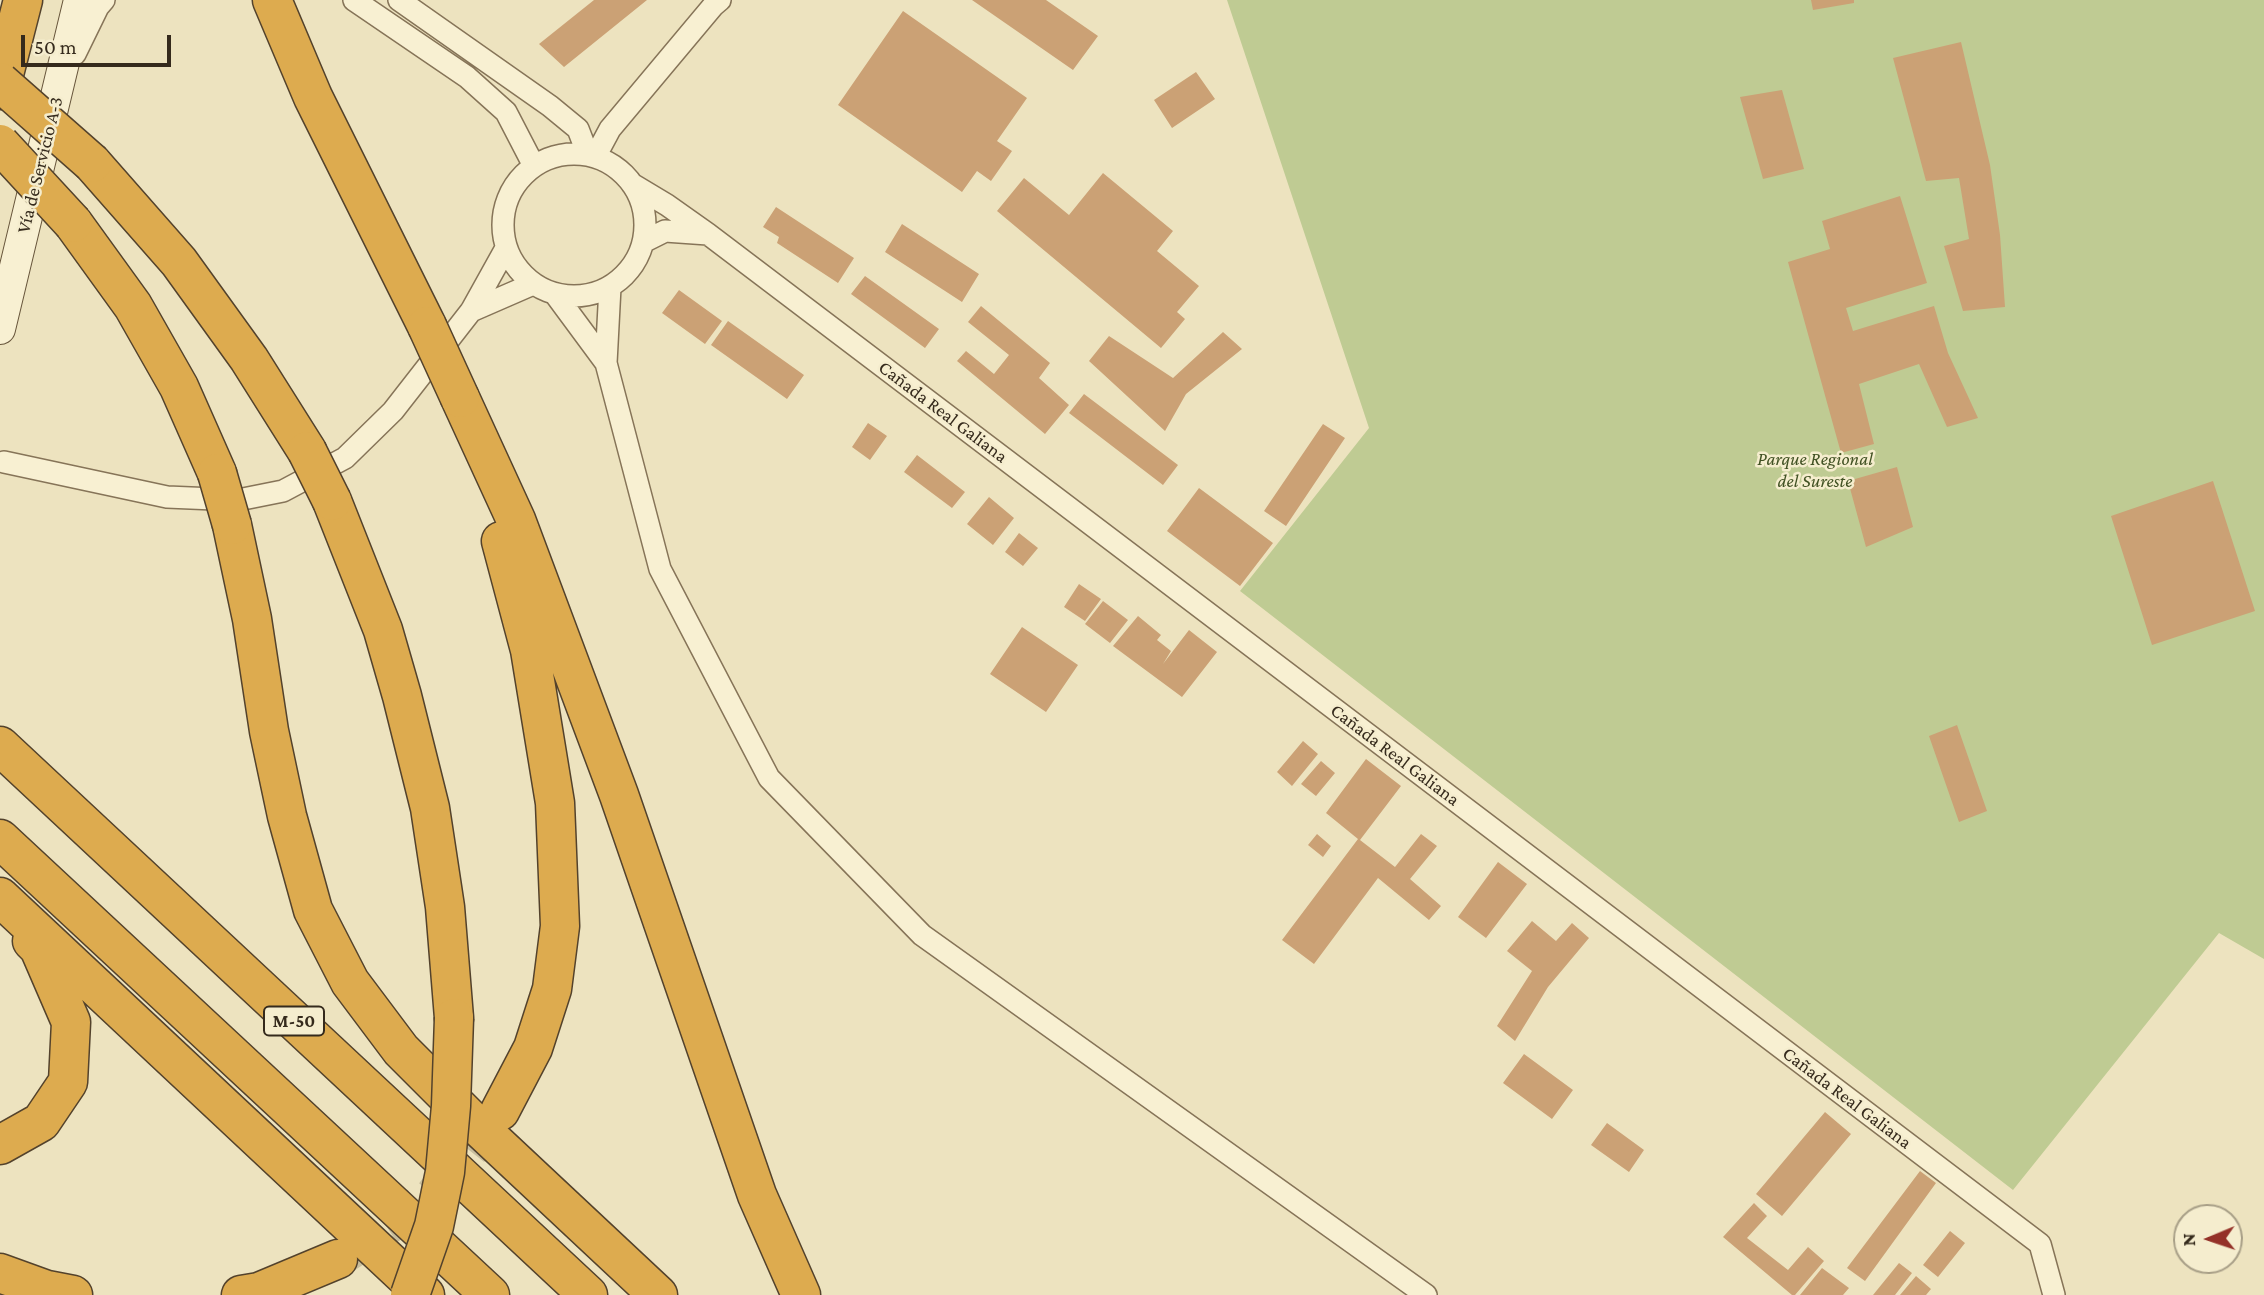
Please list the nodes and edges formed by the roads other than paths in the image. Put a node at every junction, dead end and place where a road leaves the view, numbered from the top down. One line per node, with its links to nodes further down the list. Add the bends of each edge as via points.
1 (23, 0): 10 (highway)
2 (79, 0): 8 (main road, Vía de Servicio A-3)
3 (104, 0): 8 (street)
4 (272, 0): 24 (highway, bridge, via 313,97)
5 (354, 0): 13 (street, via 467,77 506,112)
6 (399, 0): 12 (street, via 550,106 578,129)
7 (720, 0): 12 (street)
8 (61, 80): 22 (main road, Vía de Servicio A-3)
9 (0, 82): 36 (highway, bridge, via 92,163 179,262 249,359 307,451 332,501 383,630 430,808 445,907 454,1018 445,1172)
10 (0, 90)
11 (0, 145): 40 (highway, bridge, via 73,223 133,306 179,387 217,473 253,619 287,816 313,910 350,982 401,1050)
12 (592, 156): 13 (street, via 569,154); 14 (street, via 620,171)
13 (534, 166): 17 (street, via 520,178 504,211)
14 (632, 184): 15 (street, Cañada Real Galiana); 16 (street, via 642,202)
15 (708, 234): 16 (street, via 665,231); 43 (street, Cañada Real Galiana, via 2040,1244)
16 (643, 242): 19 (street, via 625,275)
17 (506, 248): 18 (street); 21 (street)
18 (533, 284): 20 (street); 21 (street)
19 (610, 287): 20 (street, via 583,296); 23 (street)
20 (555, 294): 23 (street)
21 (471, 311): 25 (street, via 393,411 345,458 283,491 238,500 167,497)
22 (0, 329)
23 (606, 363): 42 (street, via 660,569 769,778 922,935)
24 (460, 398): 30 (highway, via 530,650 555,803 560,926 552,989 533,1048); 41 (highway, via 516,520 619,795 757,1195)
25 (4, 462)
26 (0, 746): 39 (highway, M-50)
27 (0, 839): 38 (highway)
28 (0, 897): 37 (highway)
29 (0, 905): 31 (highway, via 39,948 71,1021 68,1082 41,1122)
30 (500, 1111)
31 (0, 1145)
32 (338, 1259): 35 (highway)
33 (0, 1273): 34 (highway)
34 (72, 1295)
35 (241, 1295)
36 (410, 1295)
37 (425, 1295)
38 (489, 1295)
39 (588, 1295)
40 (658, 1295)
41 (801, 1295)
42 (1426, 1295)
43 (2054, 1295)

